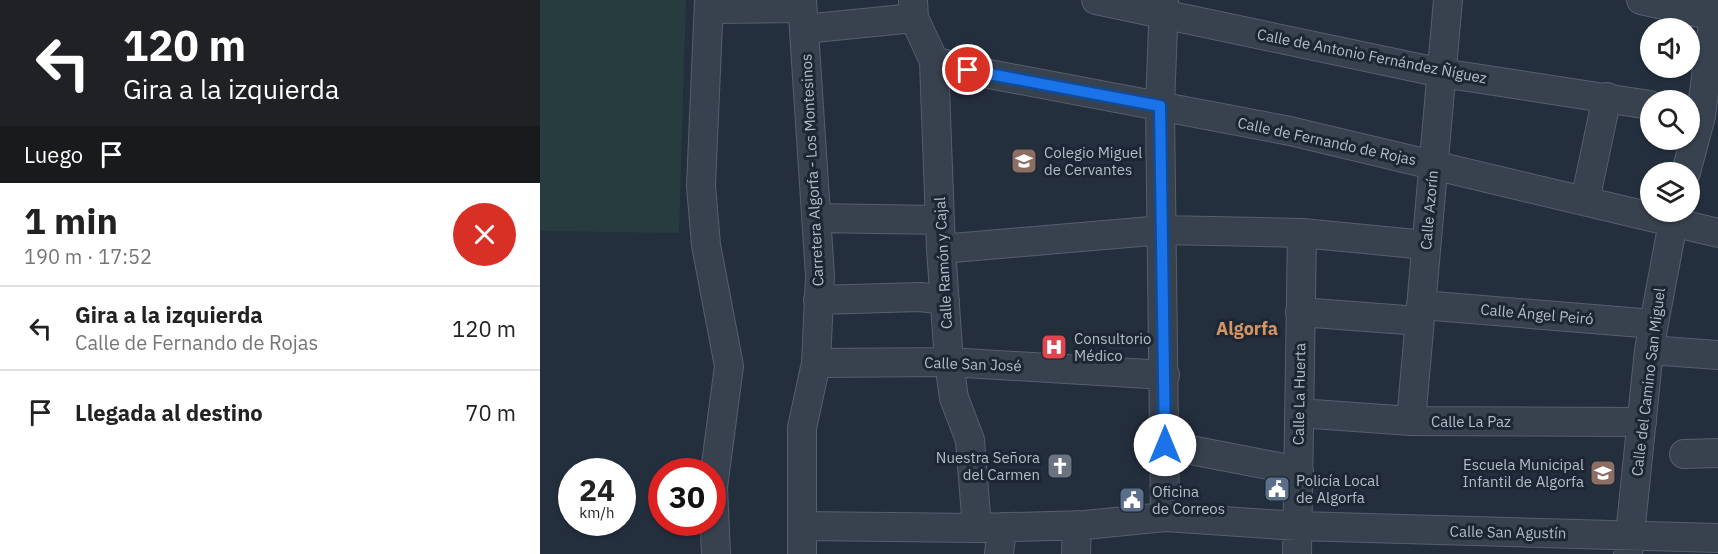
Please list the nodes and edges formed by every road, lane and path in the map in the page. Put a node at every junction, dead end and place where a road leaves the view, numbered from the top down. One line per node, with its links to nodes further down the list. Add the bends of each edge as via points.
1 (1096, 0): 5 (street, Calle de Antonio Fernández Ñíguez)
2 (1448, 0): 10 (street, Calle Azorín)
3 (1641, 0): 7 (street)
4 (709, 4): 8 (street); 51 (street, via 702,196 706,245 729,366 713,487)
5 (1163, 7): 10 (street, Calle de Antonio Fernández Ñíguez); 13 (street)
6 (914, 9): 8 (street); 9 (street, Calle Ramón y Cajal)
7 (1716, 11): 14 (street)
8 (803, 12): 19 (street, Carretera Algorfa - Los Montesinos)
9 (934, 61): 13 (street, Calle de Fernando de Rojas); 20 (street, Calle Ramón y Cajal)
10 (1442, 73): 11 (street, Calle de Antonio Fernández Ñíguez); 16 (street, Calle Azorín)
11 (1606, 97): 12 (street, Calle de Antonio Fernández Ñíguez); 17 (street)
12 (1640, 103)
13 (1160, 106): 16 (street, Calle de Fernando de Rojas, via 1290,130); 23 (street)
14 (1703, 116): 15 (street)
15 (1689, 162)
16 (1433, 164): 17 (street, Calle de Fernando de Rojas); 26 (street, Calle Azorín)
17 (1585, 201): 18 (street, Calle de Fernando de Rojas)
18 (1640, 212)
19 (816, 218): 20 (street); 28 (street, Carretera Algorfa - Los Montesinos)
20 (940, 220): 27 (street, Calle Ramón y Cajal)
21 (1673, 222): 32 (street, Calle del Camino San Miguel)
22 (1686, 222): 25 (street, Calle de Fernando de Rojas)
23 (1163, 230): 24 (street); 27 (street); 36 (street)
24 (1302, 233): 26 (street); 30 (street, Calle La Huerta)
25 (1718, 233)
26 (1426, 245): 31 (street, Calle Azorín)
27 (941, 249): 29 (street, Calle Ramón y Cajal)
28 (818, 300): 29 (street); 35 (street, Carretera Algorfa - Los Montesinos)
29 (945, 300): 34 (street, Calle Ramón y Cajal)
30 (1300, 312): 31 (street, Calle Ángel Peiró); 37 (street, Calle La Huerta)
31 (1420, 313): 32 (street, Calle Ángel Peiró); 38 (street, Calle Azorín)
32 (1652, 337): 33 (street, Calle Ángel Peiró); 39 (street, Calle del Camino San Miguel)
33 (1718, 355)
34 (949, 362): 35 (street, Calle San José); 36 (street, Calle San José); 47 (street, Calle Ramón y Cajal, via 954,398 970,440)
35 (816, 363): 49 (street, Carretera Algorfa - Los Montesinos, via 802,428)
36 (1165, 375): 40 (street)
37 (1299, 413): 38 (street, Calle La Paz); 43 (street, Calle La Huerta)
38 (1411, 421): 39 (street, Calle La Paz)
39 (1642, 422): 50 (street, Calle del Camino San Miguel)
40 (1165, 445): 43 (street); 44 (street)
41 (1718, 453): 42 (street)
42 (1684, 454)
43 (1299, 471): 46 (street, Calle La Huerta)
44 (1165, 517): 45 (street, Calle San Agustín); 46 (street, Calle San Agustín)
45 (1077, 525): 47 (street, Calle San Agustín); 52 (street)
46 (1298, 526): 50 (street, Calle San Agustín); 53 (street, Calle La Huerta)
47 (993, 536): 49 (street, Calle San Agustín)
48 (1718, 538): 50 (street, Calle San Agustín)
49 (802, 540)
50 (1629, 544)
51 (716, 554)
52 (1076, 554)
53 (1297, 554)

